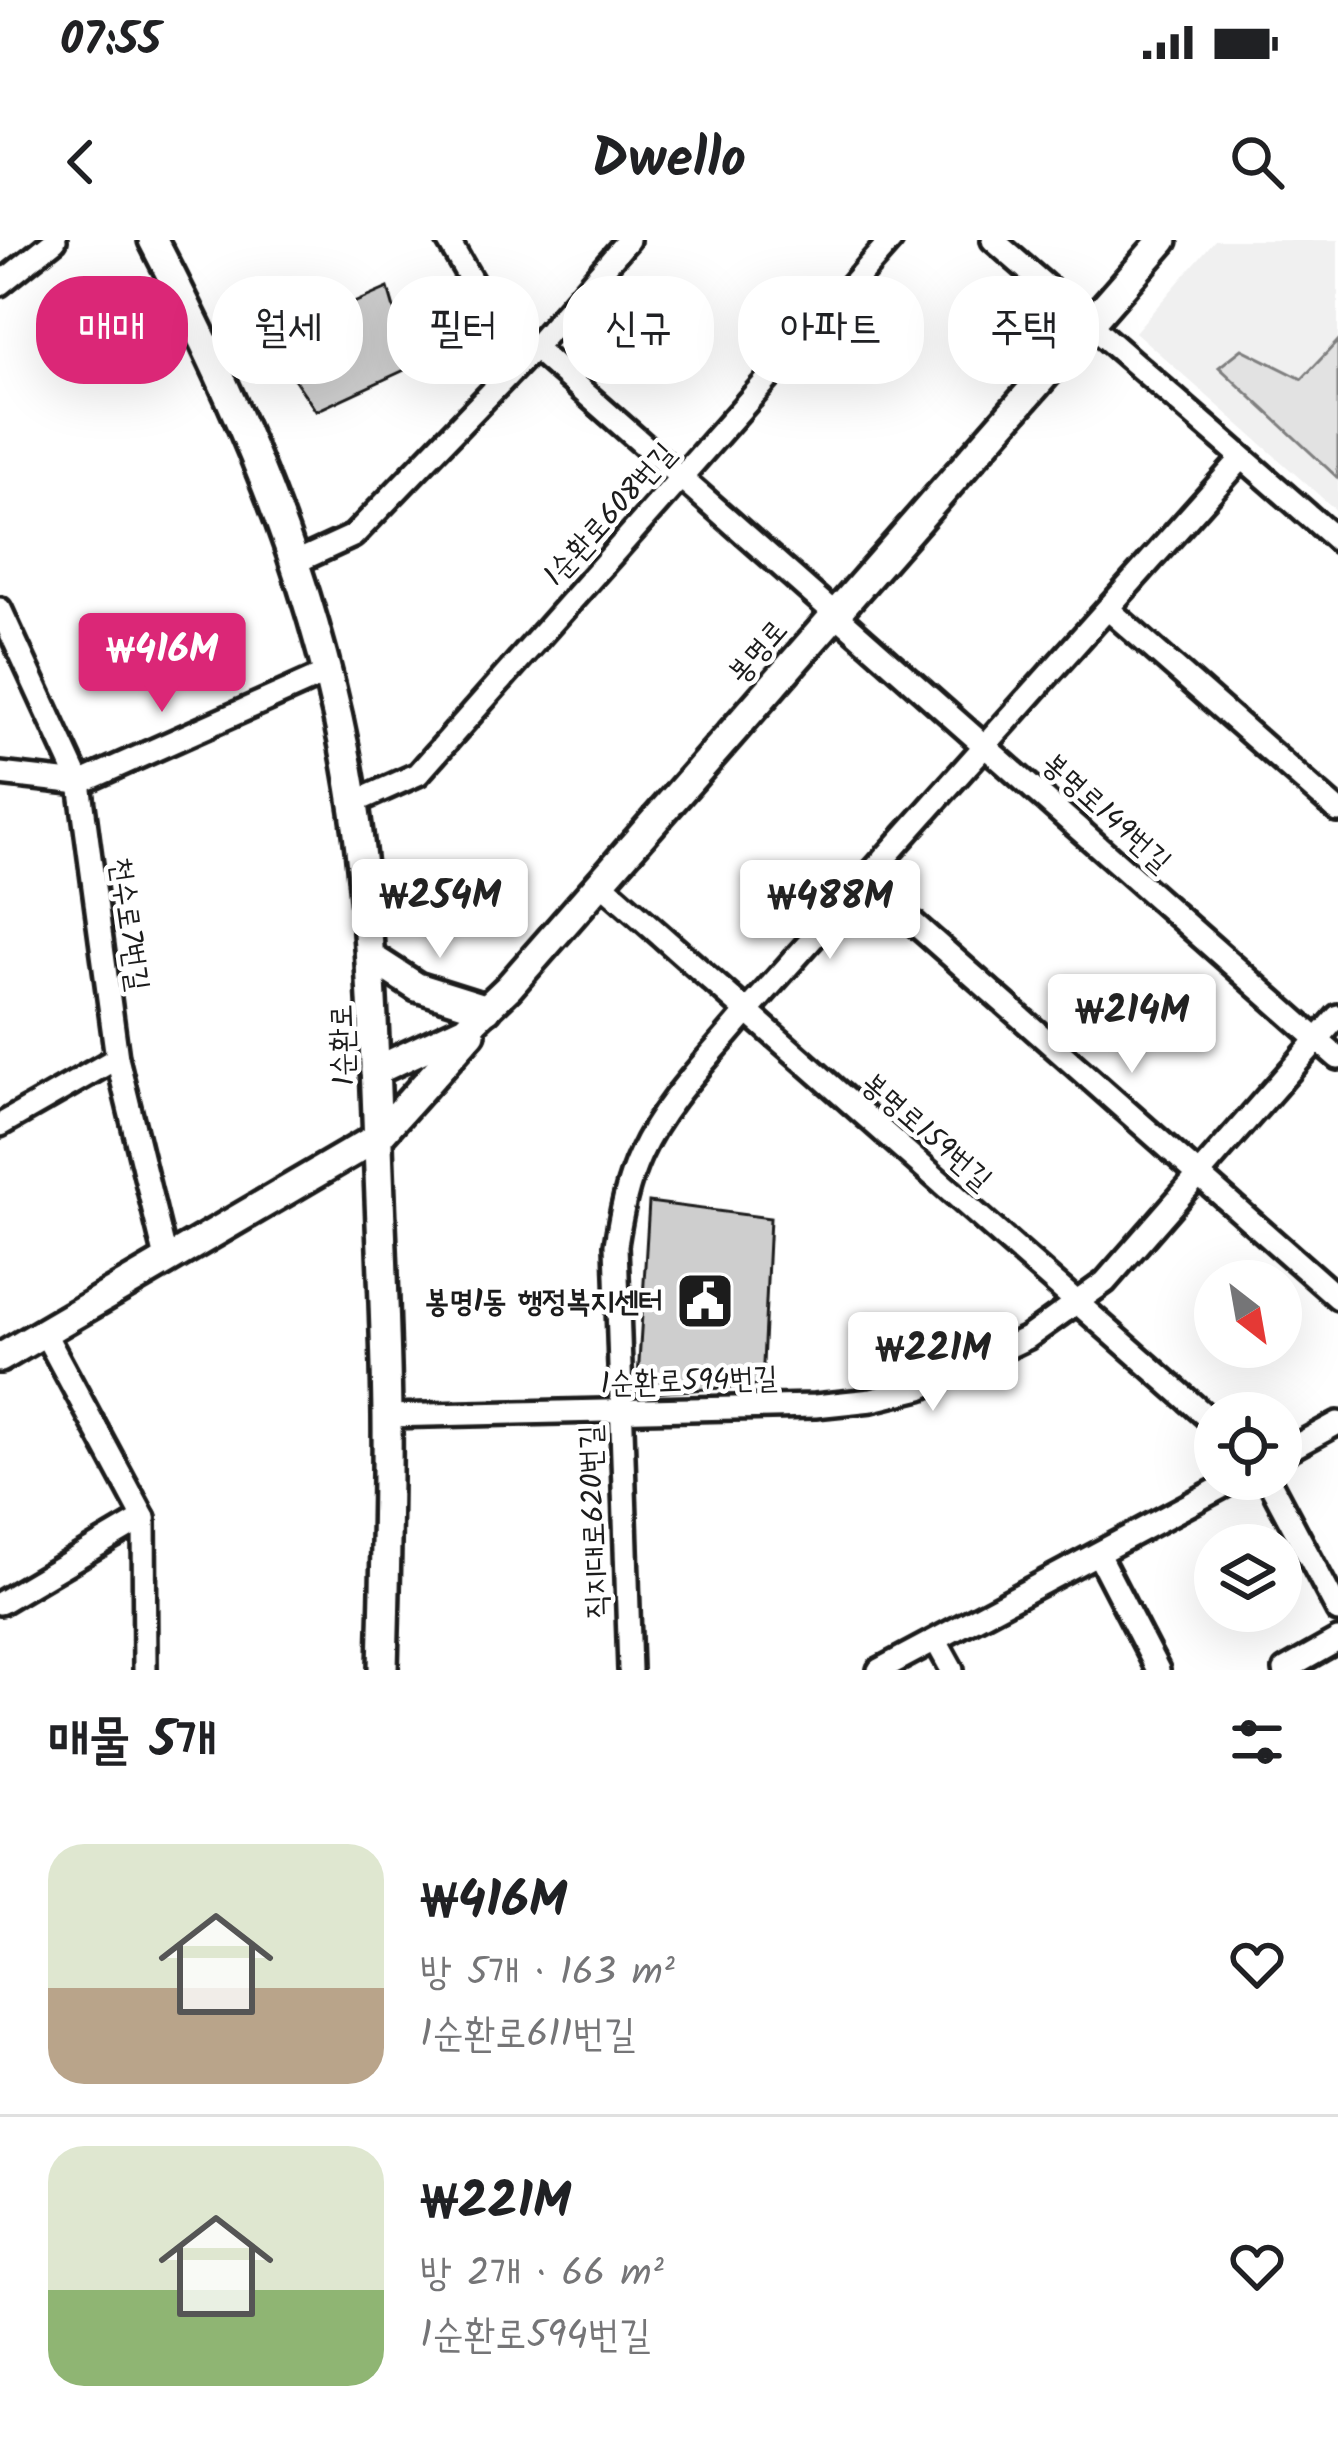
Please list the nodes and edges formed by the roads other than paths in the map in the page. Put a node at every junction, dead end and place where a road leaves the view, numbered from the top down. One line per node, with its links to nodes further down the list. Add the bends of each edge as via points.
1 (55, 240): 10 (street)
2 (153, 240): 20 (street, 1순환로, via 240,414)
3 (448, 240): 8 (street, 봉명로149번길)
4 (628, 240): 13 (street)
5 (891, 240): 18 (street, 1순환로608번길)
6 (993, 240): 9 (street)
7 (1163, 240): 11 (street, 봉명로)
8 (469, 276)
9 (1035, 276)
10 (0, 284)
11 (1099, 312)
12 (1099, 332): 17 (street)
13 (539, 342)
14 (539, 352): 18 (street, 봉명로149번길)
15 (499, 384): 20 (street, via 353,536)
16 (1035, 384): 23 (street, 봉명로)
17 (1242, 458): 19 (street); 21 (street, 직지대로620번길)
18 (682, 477): 23 (street, 봉명로149번길); 28 (street, 1순환로608번길, via 418,774)
19 (1338, 542)
20 (294, 563): 24 (street, 1순환로)
21 (1108, 609): 25 (street, 직지대로620번길); 29 (street)
22 (0, 610): 27 (street, 천수로7번길)
23 (833, 614): 25 (street, 봉명로149번길); 31 (street, 봉명로)
24 (327, 673): 27 (street); 28 (street, 1순환로)
25 (987, 745): 30 (street, 직지대로620번길); 37 (street, 봉명로149번길)
26 (0, 774): 27 (street)
27 (80, 783): 38 (street, 천수로7번길)
28 (353, 803): 32 (street, 1순환로)
29 (1338, 812)
30 (865, 880): 35 (street, 직지대로620번길); 43 (street)
31 (600, 882): 33 (street, 봉명로); 35 (street, 봉명로159번길)
32 (372, 958): 34 (street, via 407,983); 40 (street, 1순환로)
33 (508, 987): 34 (street, 봉명로); 42 (street)
34 (487, 1009): 40 (street, 봉명로, via 465,1029)
35 (746, 1013): 46 (street, 봉명로159번길); 50 (street, 직지대로620번길, via 668,1109 625,1196 616,1245)
36 (1338, 1016): 37 (street, 1순환로594번길)
37 (1317, 1040): 39 (street, 봉명로149번길); 43 (street, 1순환로594번길)
38 (117, 1058): 41 (street); 44 (street, 천수로7번길)
39 (1338, 1058)
40 (375, 1071): 42 (street, 1순환로)
41 (0, 1125)
42 (378, 1137): 44 (street); 51 (street, 1순환로)
43 (1200, 1174): 45 (street); 46 (street, 1순환로594번길, via 1106,1282)
44 (166, 1259): 47 (street)
45 (1338, 1298)
46 (1077, 1301): 49 (street, 봉명로159번길); 50 (street, 1순환로594번길, via 1027,1338 889,1396)
47 (44, 1332): 48 (street); 56 (street)
48 (0, 1358)
49 (1194, 1405)
50 (619, 1412): 51 (street, 1순환로594번길); 64 (street, 직지대로620번길)
51 (387, 1416): 63 (street, 1순환로)
52 (1338, 1423): 53 (street)
53 (1302, 1443)
54 (1199, 1500): 57 (street)
55 (1279, 1500): 59 (street)
56 (144, 1518): 58 (street); 62 (street)
57 (1099, 1556): 61 (street); 67 (street)
58 (0, 1603)
59 (1338, 1611)
60 (1338, 1640): 68 (street)
61 (935, 1641): 65 (street); 66 (street)
62 (145, 1670)
63 (383, 1670)
64 (630, 1670)
65 (879, 1670)
66 (952, 1670)
67 (1158, 1670)
68 (1286, 1670)

